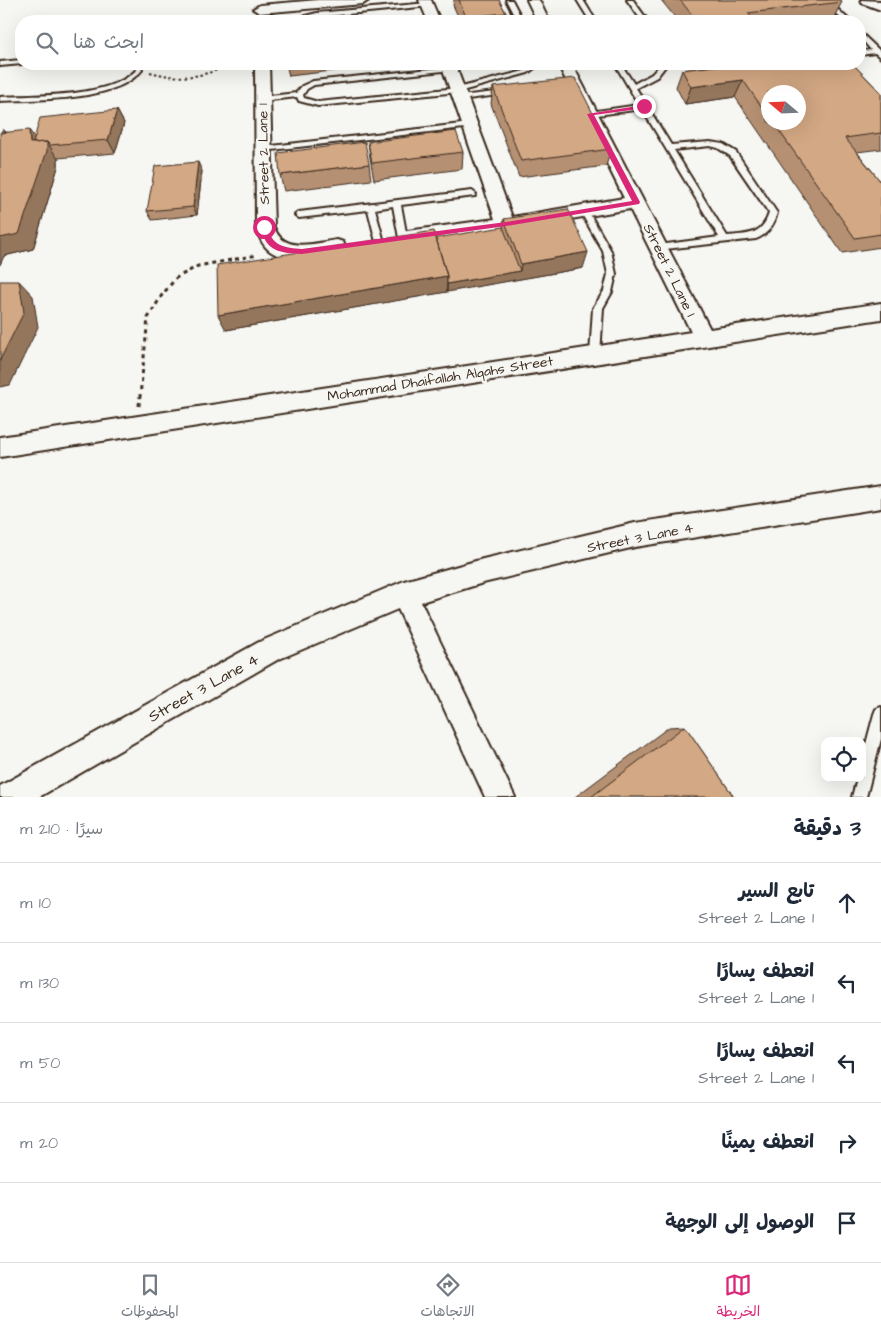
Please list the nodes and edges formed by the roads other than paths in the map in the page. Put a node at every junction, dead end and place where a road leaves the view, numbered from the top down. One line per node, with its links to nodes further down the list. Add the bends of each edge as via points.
1 (363, 0): 10 (street)
2 (509, 0): 13 (lane)
3 (533, 0): 14 (street)
4 (580, 0): 15 (lane)
5 (630, 0): 16 (lane)
6 (824, 0): 17 (lane)
7 (867, 0): 9 (street)
8 (427, 2): 11 (lane); 12 (street)
9 (881, 6)
10 (260, 10)
11 (317, 15)
12 (432, 15)
13 (517, 15)
14 (541, 15)
15 (589, 15)
16 (641, 15)
17 (840, 15)
18 (866, 40): 20 (lane)
19 (866, 53): 20 (lane)
20 (879, 53)
21 (15, 63): 22 (lane)
22 (0, 64)
23 (136, 70): 35 (lane, via 128,82 117,87)
24 (262, 70): 36 (street, Street 2 Lane 1)
25 (417, 70): 34 (lane, via 313,83 300,90)
26 (450, 70): 33 (street)
27 (529, 70): 33 (lane)
28 (567, 70): 38 (street, Street 2 Lane 1, via 571,87)
29 (622, 70): 31 (lane)
30 (660, 70): 31 (lane, via 648,81)
31 (632, 87): 37 (lane)
32 (509, 93): 33 (lane)
33 (459, 94): 34 (lane, via 318,104 301,99); 39 (street)
34 (299, 95): 36 (lane)
35 (0, 99)
36 (262, 99): 41 (street, Street 2 Lane 1)
37 (644, 106): 38 (lane); 40 (lane)
38 (590, 114): 43 (street, Street 2 Lane 1)
39 (470, 125): 41 (lane); 48 (street)
40 (670, 148): 50 (lane); 50 (lane, via 710,144 733,154 773,213 766,230 756,236)
41 (263, 149): 51 (street, Street 2 Lane 1, via 264,227 266,237 281,250 302,252)
42 (472, 194): 44 (lane)
43 (636, 202): 46 (street); 52 (street, Street 2 Lane 1)
44 (396, 204): 45 (lane); 49 (lane)
45 (371, 206): 47 (lane); 51 (lane)
46 (584, 211): 48 (street); 55 (lane, via 606,251 612,274 608,292 598,308)
47 (299, 215)
48 (506, 224): 49 (street)
49 (403, 238): 51 (street)
50 (725, 240): 52 (lane)
51 (380, 242)
52 (659, 248): 54 (street, Street 2 Lane 1)
53 (881, 311): 54 (street, Mohammad Dhaifallah Alqahs Street)
54 (704, 338): 55 (street, Mohammad Dhaifallah Alqahs Street)
55 (595, 355): 56 (street, Mohammad Dhaifallah Alqahs Street)
56 (0, 447)
57 (881, 497): 58 (street, Street 3 Lane 4, via 635,535 483,571)
58 (404, 594): 60 (street, Street 3 Lane 4, via 268,651); 61 (street)
59 (881, 714): 62 (lane)
60 (10, 797)
61 (500, 797)
62 (859, 797)

